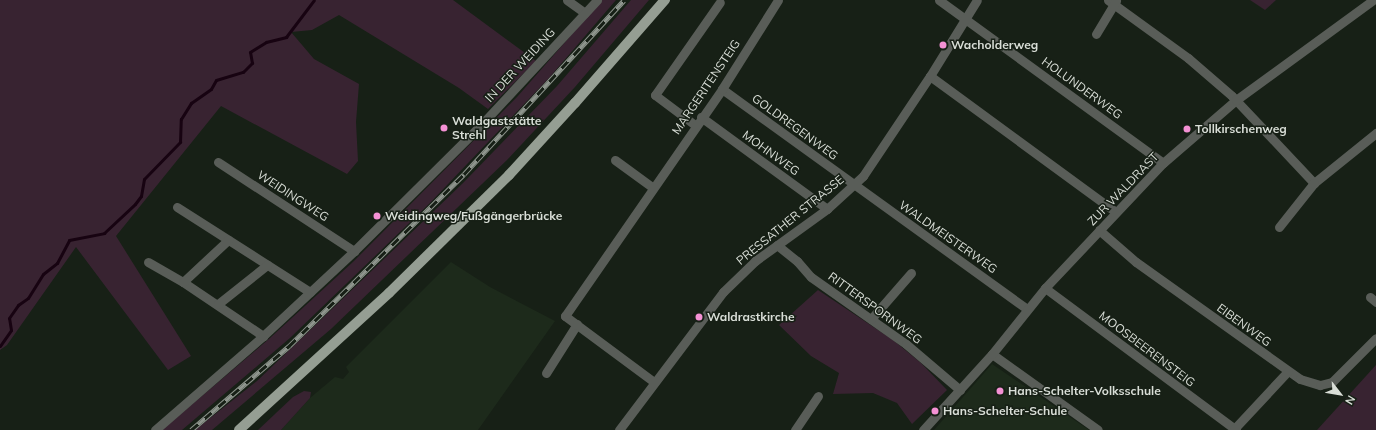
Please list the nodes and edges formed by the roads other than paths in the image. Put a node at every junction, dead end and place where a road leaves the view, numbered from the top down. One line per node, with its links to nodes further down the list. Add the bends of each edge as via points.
1 (567, 0): 10 (street)
2 (597, 0): 10 (street, IN DER WEIDING)
3 (665, 0): 53 (main road, via 575,104 509,175 383,299)
4 (778, 0): 14 (street, MARGERITENSTEIG)
5 (939, 0): 11 (street, HOLUNDERWEG)
6 (977, 0): 11 (street, PRESSATHER STRASSE)
7 (1373, 0): 15 (street, ZUR WALDRAST)
8 (720, 2): 17 (street, via 655,95)
9 (1113, 2): 12 (street); 15 (street, via 1188,58)
10 (585, 13): 32 (street, IN DER WEIDING)
11 (966, 19): 13 (street, PRESSATHER STRASSE); 21 (street, HOLUNDERWEG)
12 (1096, 34)
13 (930, 76): 23 (street, PRESSATHER STRASSE, via 875,160); 27 (street)
14 (722, 89): 16 (street, MARGERITENSTEIG); 23 (street, GOLDREGENWEG)
15 (1236, 100): 21 (street, ZUR WALDRAST); 22 (street)
16 (701, 117): 17 (street, MARGERITENSTEIG); 26 (street, MOHNWEG)
17 (695, 125): 24 (street, MARGERITENSTEIG)
18 (1376, 133): 22 (street)
19 (615, 160): 24 (street)
20 (218, 162): 32 (street, WEIDINGWEG)
21 (1163, 163): 27 (street, ZUR WALDRAST)
22 (1314, 183): 28 (street)
23 (854, 185): 26 (street, PRESSATHER STRASSE); 40 (street, WALDMEISTERWEG)
24 (652, 187): 42 (street, MARGERITENSTEIG, via 565,316)
25 (177, 207): 30 (street)
26 (827, 209): 31 (street, PRESSATHER STRASSE)
27 (1116, 212): 29 (street, ZUR WALDRAST)
28 (1279, 227)
29 (1099, 230): 37 (street, ZUR WALDRAST); 46 (street, EIBENWEG, via 1136,262)
30 (228, 240): 34 (street); 36 (street)
31 (777, 245): 41 (street, RITTERSPORNWEG, via 797,261 811,277); 48 (street, PRESSATHER STRASSE, via 723,292)
32 (354, 251): 38 (street)
33 (148, 262): 36 (street)
34 (267, 265): 38 (street); 39 (street)
35 (911, 273): 41 (street)
36 (183, 282): 39 (street)
37 (1045, 288): 40 (street, ZUR WALDRAST); 51 (street, MOOSBEERENSTEIG)
38 (310, 292): 43 (street)
39 (218, 304): 43 (street)
40 (1027, 309): 45 (street, ZUR WALDRAST)
41 (871, 319): 49 (street, RITTERSPORNWEG, via 906,344)
42 (576, 324): 47 (street); 48 (street)
43 (263, 336): 52 (street)
44 (1376, 338): 46 (street, EIBENWEG, via 1332,382 1312,384)
45 (992, 354): 49 (street, ZUR WALDRAST); 57 (street)
46 (1288, 371): 51 (street, MOOSBEERENSTEIG)
47 (546, 373)
48 (654, 382): 54 (street, PRESSATHER STRASSE)
49 (960, 390): 56 (street, ZUR WALDRAST)
50 (818, 396): 55 (street)
51 (1235, 429)
52 (155, 430)
53 (239, 430)
54 (619, 430)
55 (795, 430)
56 (923, 430)
57 (1098, 430)

